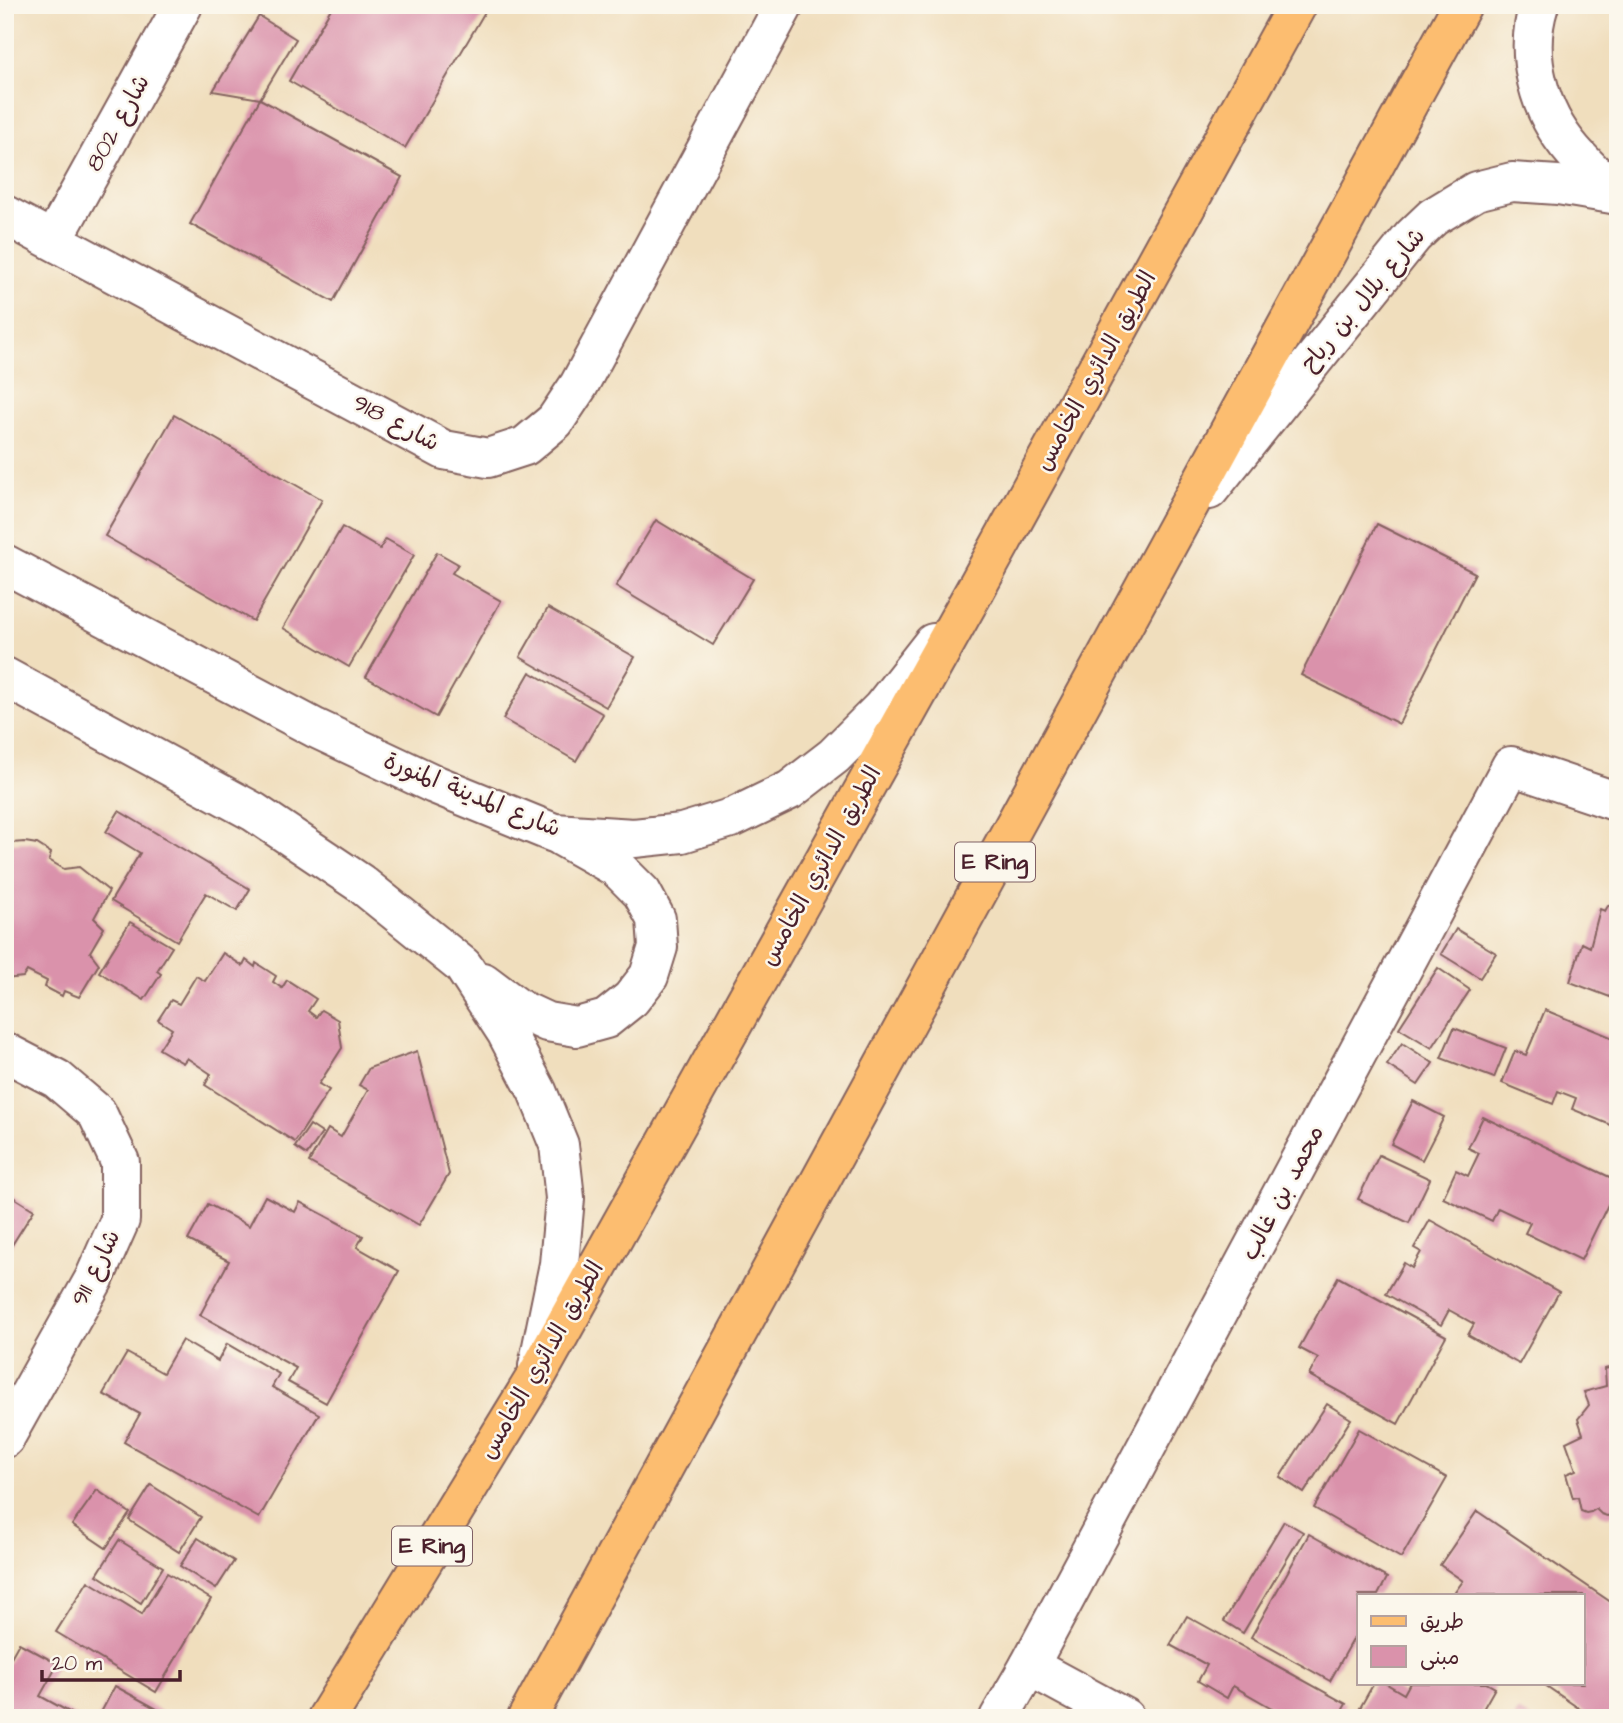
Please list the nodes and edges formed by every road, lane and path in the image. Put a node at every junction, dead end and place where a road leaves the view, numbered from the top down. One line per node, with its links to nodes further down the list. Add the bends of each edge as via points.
1 (183, 5): 8 (street, شارع 802)
2 (784, 5): 8 (street, شارع 918, via 579,385 555,421 525,446 488,458 444,450)
3 (1297, 5): 11 (main road, الطريق الدائري الخامس / E Ring)
4 (1462, 5): 9 (main road, E Ring)
5 (1539, 5): 6 (street, شارع بلال بن رباح, via 1532,51 1545,106 1572,150)
6 (1616, 194): 9 (street, شارع بلال بن رباح, via 1512,182 1476,191 1433,217)
7 (5, 215): 8 (street, شارع 918)
8 (53, 240)
9 (1175, 533): 21 (main road, E Ring)
10 (5, 564): 14 (street, شارع المدينة المنورة, via 315,728 434,784)
11 (974, 592): 14 (street, شارع المدينة المنورة, via 882,708 834,756 790,790 734,817 681,833 634,838); 17 (main road, الطريق الدائري الخامس / E Ring)
12 (5, 677): 15 (street, via 254,812 360,883)
13 (1618, 802): 19 (street, محمد بن غالب, via 1511,766)
14 (554, 832): 15 (street, via 617,868 642,893 656,919 658,947 649,976 631,999 606,1019 577,1027 547,1022 519,1009)
15 (463, 966): 17 (street, via 506,1032 559,1145 565,1198 559,1264)
16 (5, 1052): 18 (street, شارع 911, via 57,1079 97,1114 120,1161 120,1220 94,1279)
17 (537, 1375): 20 (main road, الطريق الدائري الخامس / E Ring)
18 (5, 1438)
19 (1029, 1665): 22 (street, محمد بن غالب); 23 (street)
20 (327, 1718)
21 (527, 1718)
22 (999, 1718)
23 (1125, 1718)

